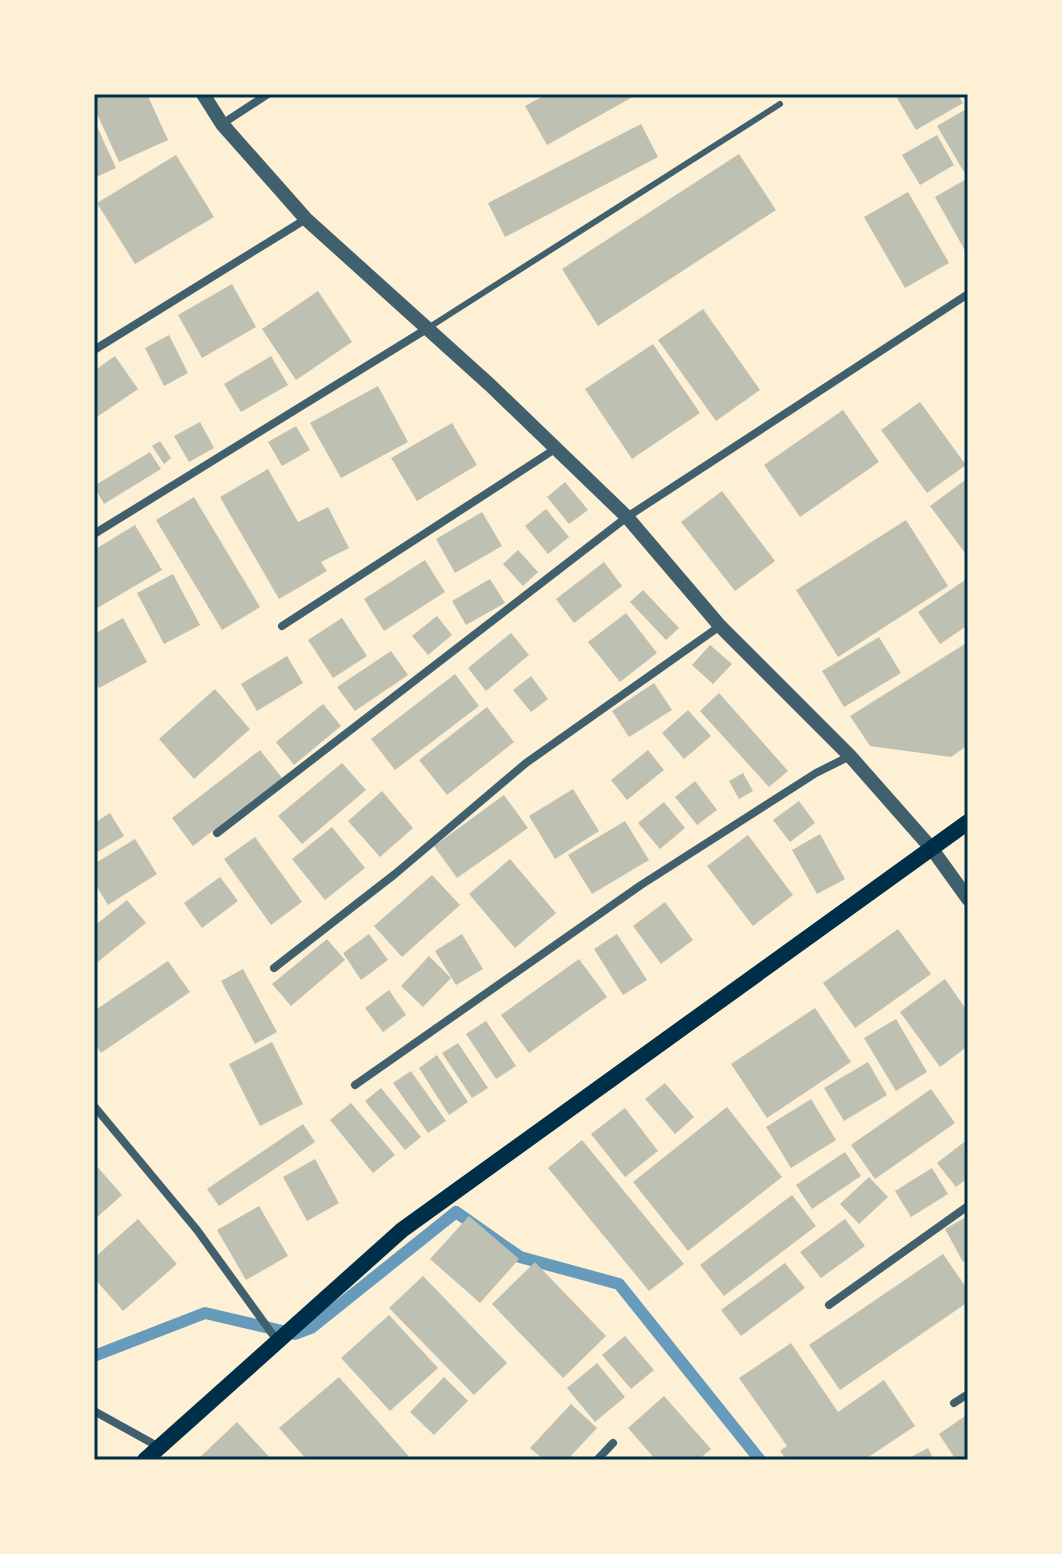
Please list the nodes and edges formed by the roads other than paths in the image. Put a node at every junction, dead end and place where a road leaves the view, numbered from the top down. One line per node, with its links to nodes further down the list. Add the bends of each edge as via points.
1 (203, 94): 4 (street)
2 (268, 94): 4 (street)
3 (780, 104): 7 (lane)
4 (222, 124): 5 (street)
5 (306, 219): 7 (street); 8 (street)
6 (968, 294): 10 (street)
7 (425, 330): 9 (street); 11 (street)
8 (94, 350)
9 (555, 449): 10 (street); 12 (street)
10 (627, 517): 13 (street); 16 (street)
11 (94, 534)
12 (282, 626)
13 (720, 626): 14 (street); 19 (street, via 526,763)
14 (850, 756): 17 (street); 20 (street, via 641,885)
15 (968, 822): 17 (main road)
16 (217, 833)
17 (932, 849): 18 (street); 24 (main road, via 402,1230)
18 (968, 899)
19 (274, 968)
20 (355, 1085)
21 (94, 1106): 24 (street, via 197,1230)
22 (968, 1206): 23 (street)
23 (829, 1305)
24 (276, 1339): 29 (main road)
25 (968, 1394): 26 (street)
26 (954, 1403)
27 (94, 1411): 29 (street)
28 (613, 1443): 31 (street)
29 (160, 1448): 30 (main road)
30 (145, 1460)
31 (597, 1460)

